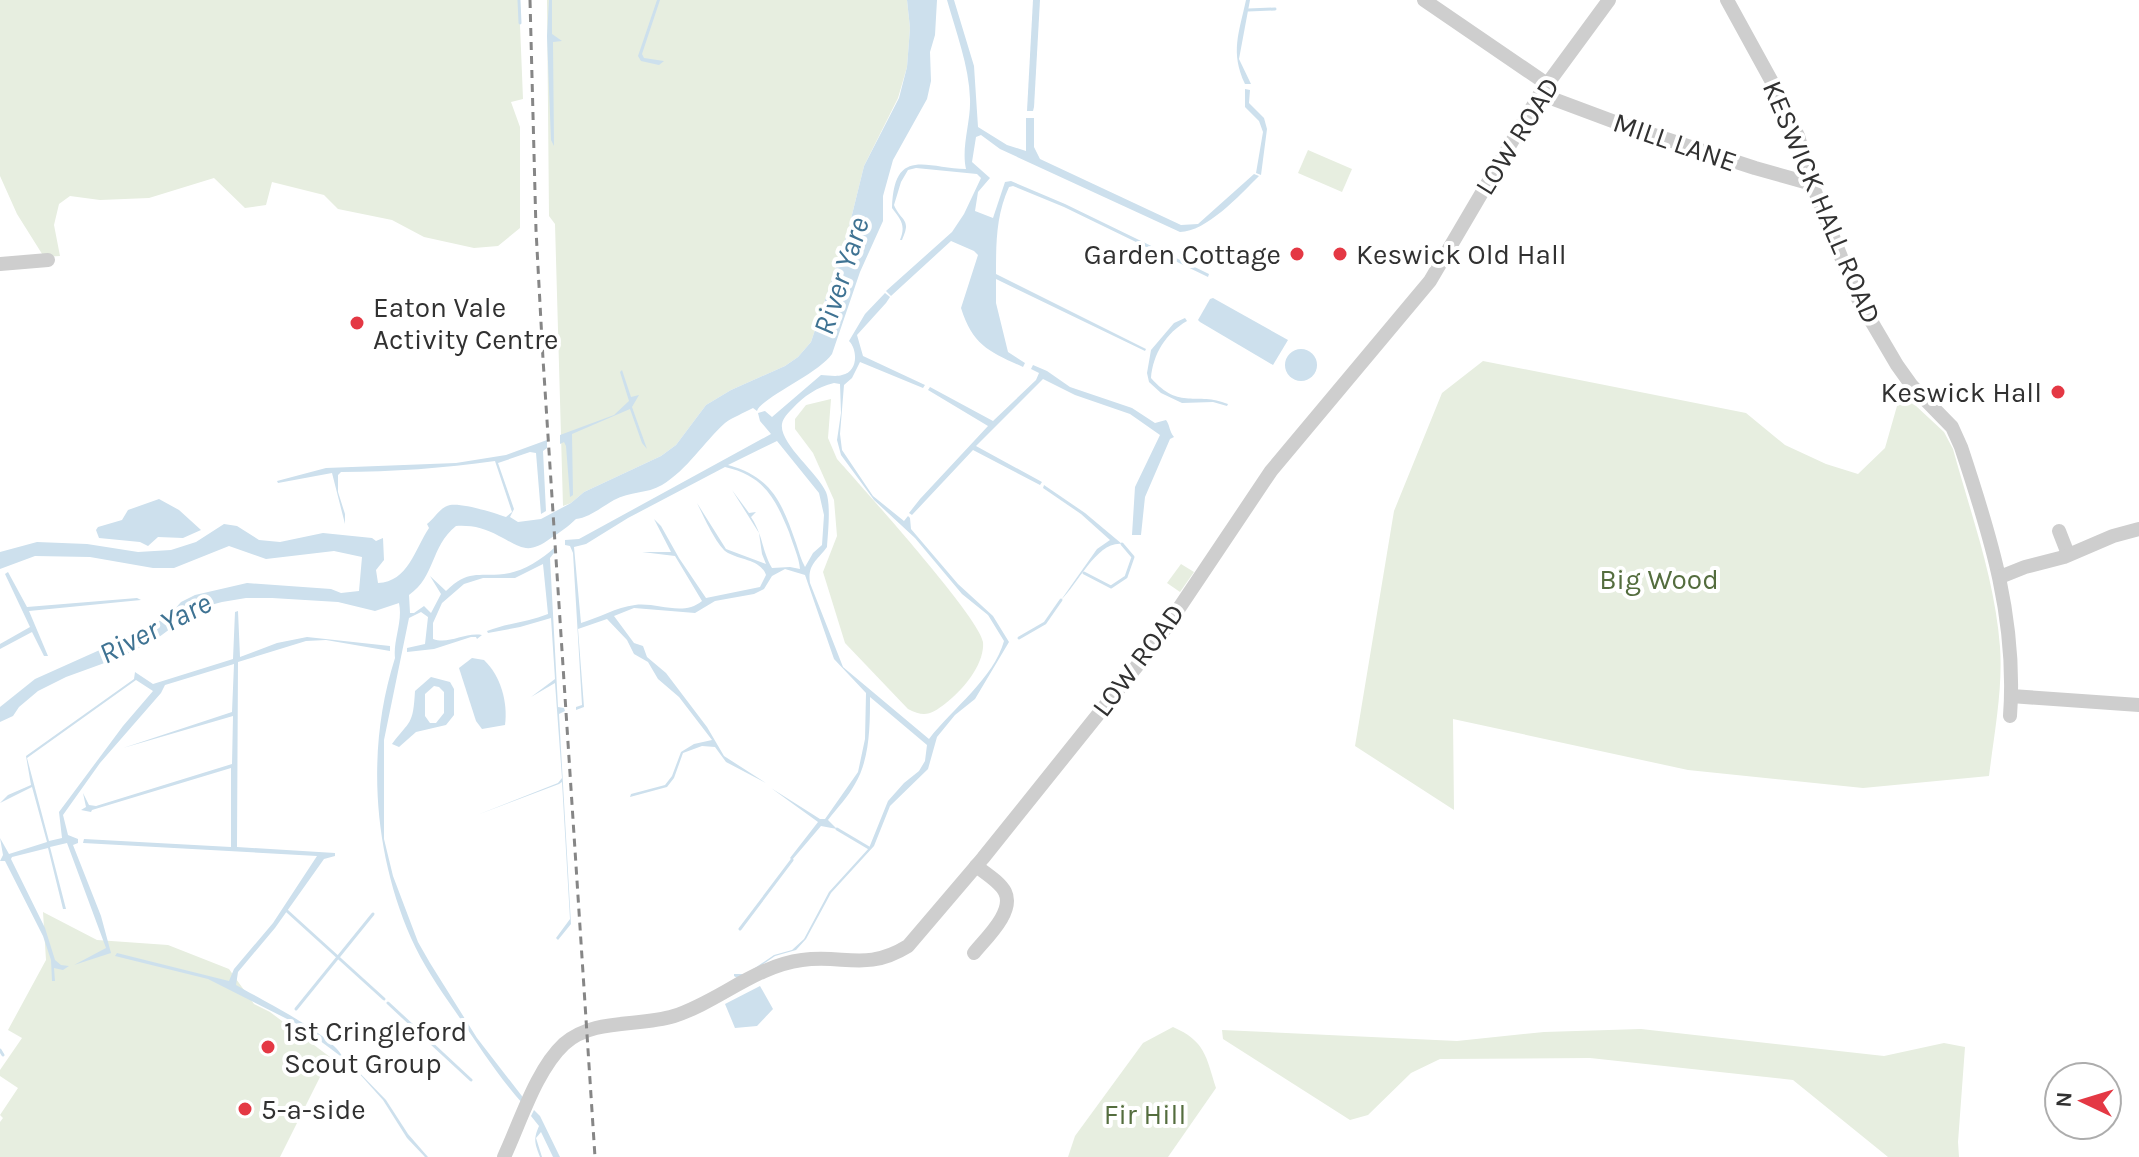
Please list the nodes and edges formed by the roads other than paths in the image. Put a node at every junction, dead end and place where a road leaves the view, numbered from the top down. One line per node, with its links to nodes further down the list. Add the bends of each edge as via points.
1 (1424, 0): 4 (street, MILL LANE)
2 (1609, 0): 4 (street, LOW ROAD)
3 (1727, 0): 5 (street, KESWICK HALL ROAD, via 1798,136)
4 (1544, 89): 5 (street, MILL LANE, via 1623,125); 15 (street, LOW ROAD, via 1430,281 1271,471 1157,641)
5 (1812, 184): 11 (street, KESWICK HALL ROAD, via 1857,297 1912,386 1954,430)
6 (48, 260): 7 (street)
7 (0, 264)
8 (2139, 529): 10 (street)
9 (2059, 531): 10 (street)
10 (2068, 554): 11 (street)
11 (2000, 577): 12 (street, KESWICK HALL ROAD, via 2011,641)
12 (2011, 696): 13 (street); 14 (street, KESWICK HALL ROAD)
13 (2139, 705)
14 (2010, 716)
15 (976, 866): 16 (street, via 1005,891 1007,902); 17 (street, LOW ROAD, via 895,955 869,962 822,959 784,964 674,1016 580,1033 561,1047)
16 (974, 953)
17 (504, 1157)

